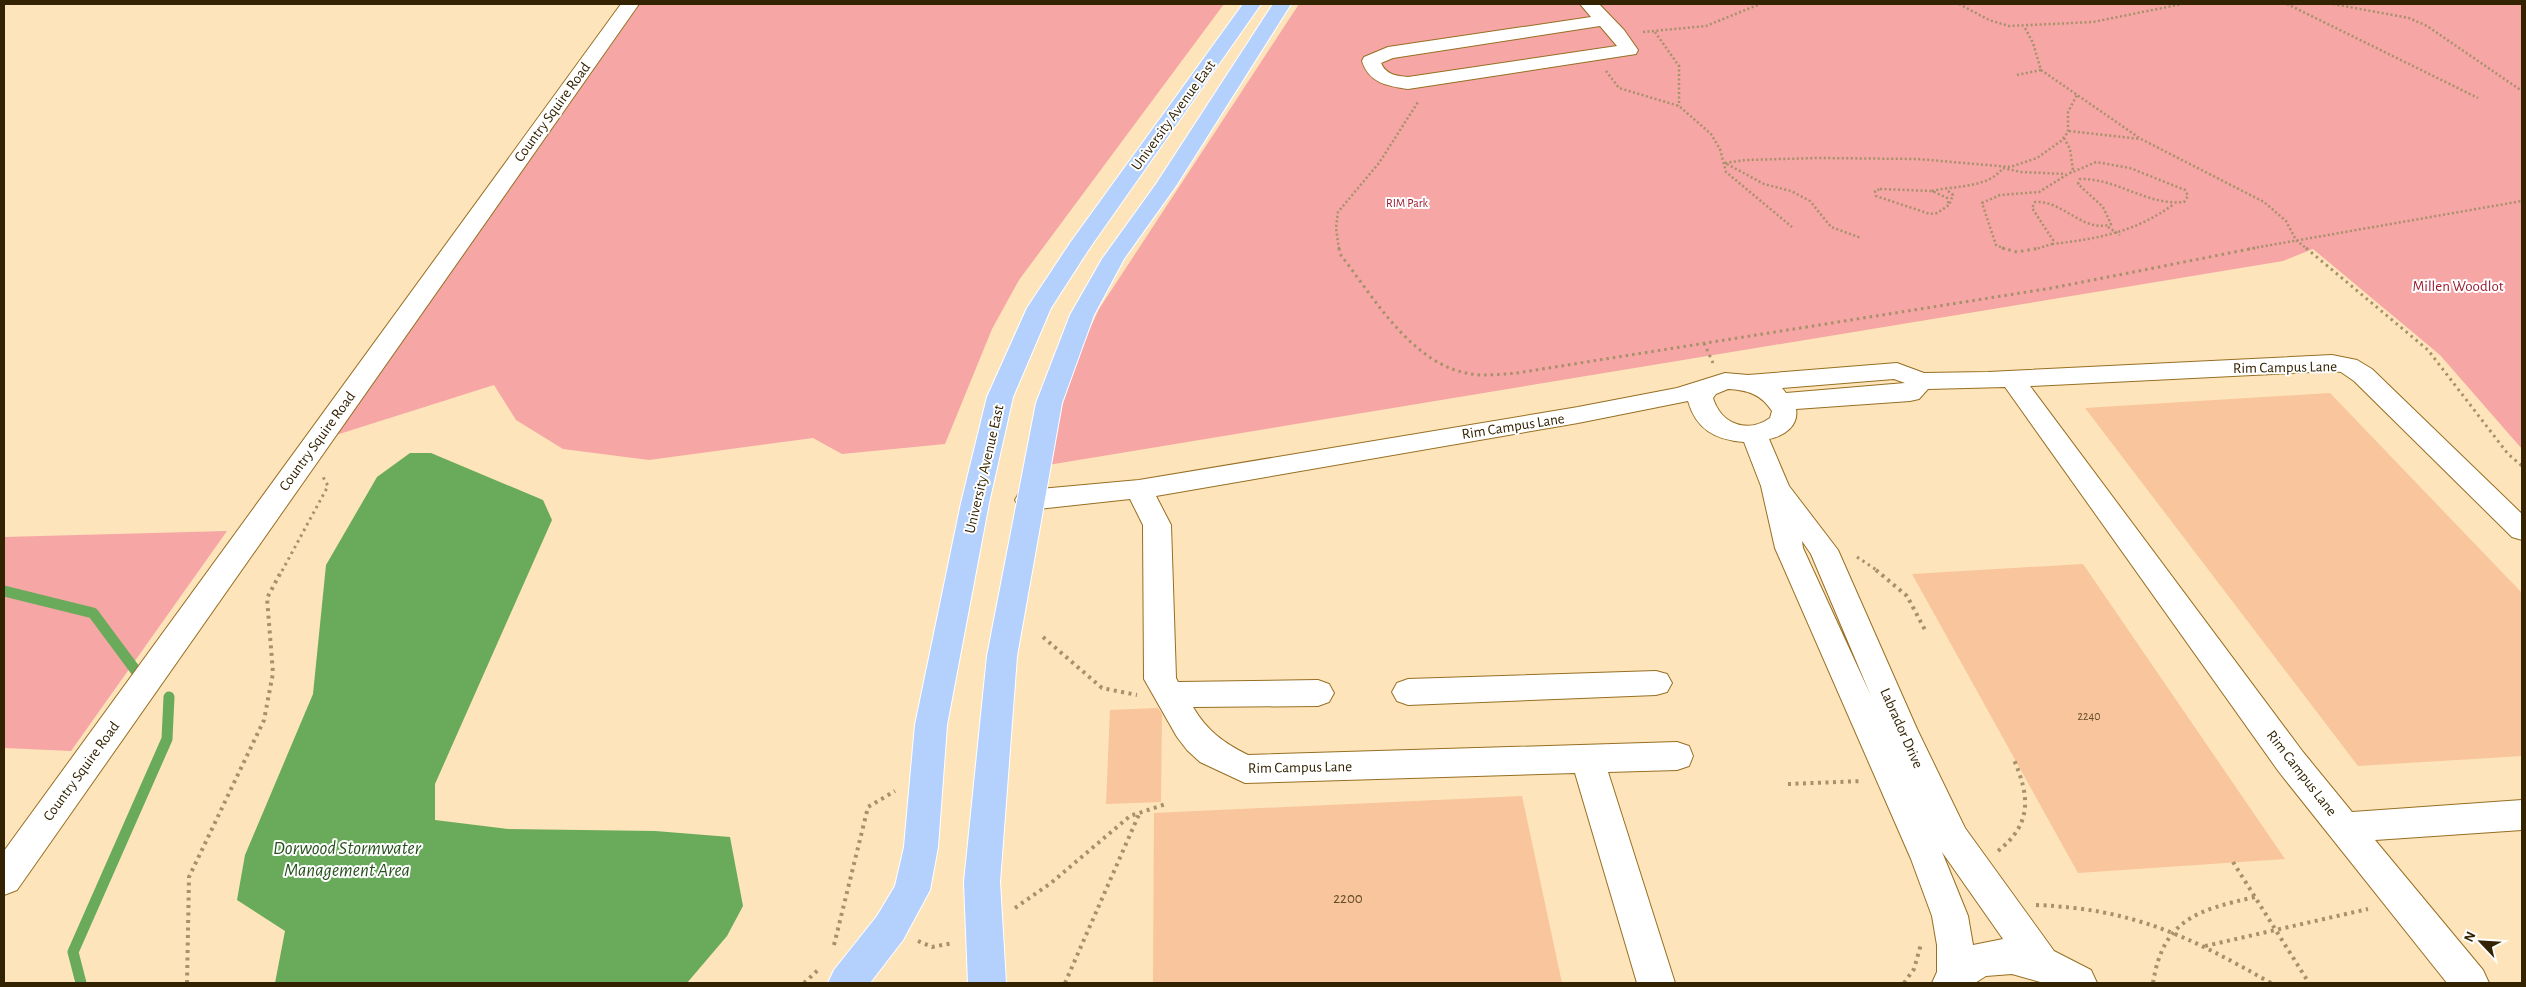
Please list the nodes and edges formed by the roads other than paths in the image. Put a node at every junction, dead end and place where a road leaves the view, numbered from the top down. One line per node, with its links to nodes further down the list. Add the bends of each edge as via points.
1 (630, 4): 24 (street, Country Squire Road)
2 (1252, 4): 27 (main road, University Avenue East, via 1039,308 1000,397 975,503 931,725 921,847 912,890 890,928)
3 (1282, 4): 14 (main road, University Avenue East, via 1165,186 1113,259 1082,315 1049,403)
4 (1589, 4): 5 (street)
5 (1604, 20): 5 (street, via 1629,50 1408,83 1386,80 1374,71 1371,61 1388,53)
6 (1711, 378): 9 (street); 11 (street, via 1700,398 1702,411 1728,430); 13 (street, Rim Campus Lane, via 1678,396)
7 (2012, 379): 8 (street, Rim Campus Lane); 15 (street, Rim Campus Lane, via 2332,363 2348,366 2363,374); 23 (street, Rim Campus Lane, via 2292,762)
8 (1921, 381): 9 (street, Rim Campus Lane, via 1897,371); 10 (street, via 1910,393)
9 (1748, 383): 10 (street, via 1773,394)
10 (1781, 402): 11 (street, via 1784,421 1778,428)
11 (1754, 435): 12 (street, Labrador Drive)
12 (1776, 486): 25 (street, Labrador Drive, via 1824,550 1901,729 1953,839); 26 (street, Labrador Drive, via 1789,548 1928,859 1950,916 1955,945)
13 (1140, 488): 14 (street, Rim Campus Lane); 19 (street, Rim Campus Lane, via 1158,524 1160,679)
14 (1029, 500): 28 (main road, University Avenue East, via 1002,656 992,752 982,882)
15 (2522, 530)
16 (1656, 683): 17 (street)
17 (1408, 692)
18 (1318, 693): 19 (street)
19 (1154, 695): 21 (street, Rim Campus Lane, via 1212,752 1245,769)
20 (1678, 756): 21 (street, Rim Campus Lane)
21 (1588, 759): 29 (street)
22 (2522, 815): 23 (street, Rim Campus Lane)
23 (2344, 827): 31 (street, Rim Campus Lane)
24 (4, 880)
25 (2041, 964): 26 (street, via 2008,956 1992,957 1966,966); 30 (street)
26 (1954, 979)
27 (847, 983)
28 (987, 983)
29 (1656, 983)
30 (2078, 983)
31 (2470, 983)

